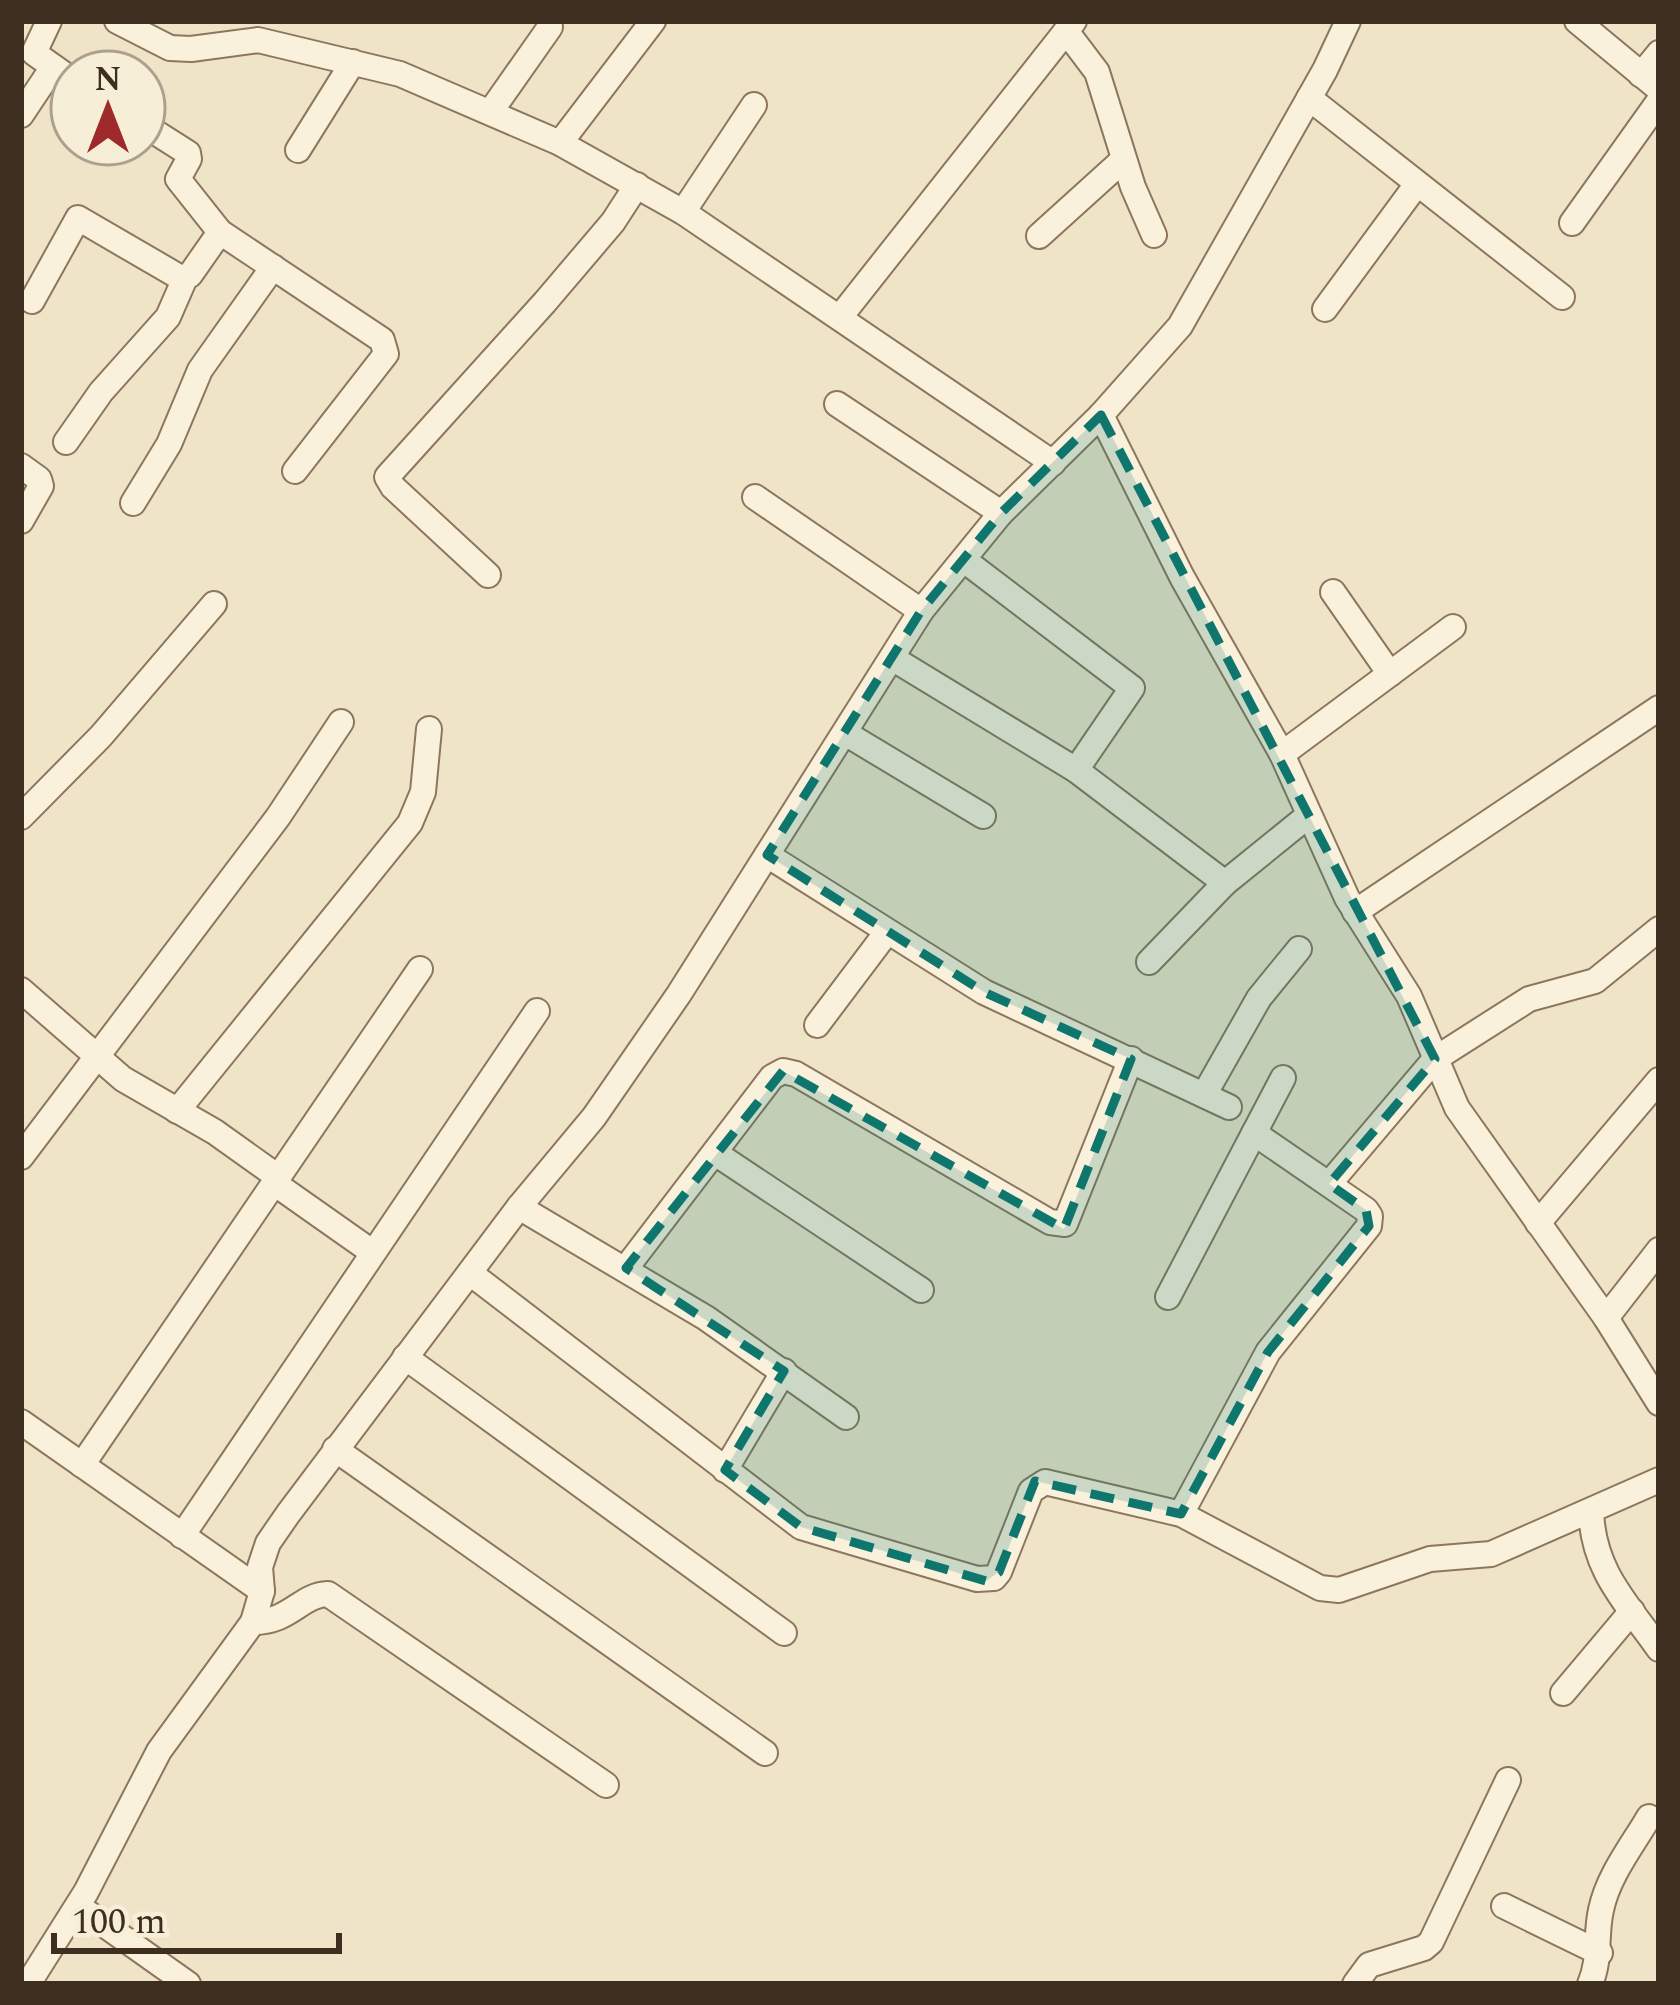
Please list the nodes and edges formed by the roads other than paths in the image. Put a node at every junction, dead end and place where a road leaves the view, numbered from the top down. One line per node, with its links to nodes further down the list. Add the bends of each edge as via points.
1 (50, 21): 11 (street, via 34,53)
2 (653, 21): 20 (street)
3 (1348, 21): 14 (street)
4 (1577, 21): 12 (street)
5 (134, 25): 8 (street, via 179,49)
6 (1070, 26): 22 (street, via 1097,72); 35 (street)
7 (550, 27): 17 (street)
8 (262, 30): 10 (street)
9 (1659, 53): 12 (street)
10 (352, 62): 17 (street); 21 (street)
11 (48, 63)
12 (1650, 82)
13 (48, 87): 18 (street)
14 (1309, 98): 23 (street); 37 (street, via 1180,326)
15 (1659, 101): 26 (street)
16 (754, 105): 25 (street)
17 (491, 111): 20 (street)
18 (21, 115)
19 (168, 140): 27 (street, via 188,153 180,184)
20 (560, 143): 24 (street)
21 (298, 150)
22 (1124, 160): 28 (street); 29 (street)
23 (1417, 184): 32 (street); 34 (street)
24 (638, 185): 25 (street); 47 (street, via 387,477)
25 (683, 212): 35 (street)
26 (1572, 223)
27 (220, 232): 30 (street); 31 (street)
28 (1154, 235)
29 (1040, 236)
30 (273, 267): 41 (street, via 387,346); 43 (street, via 200,370)
31 (185, 278): 33 (street, via 78,218); 38 (street, via 168,317)
32 (1562, 297)
33 (32, 301)
34 (1325, 309)
35 (840, 316): 39 (street)
36 (837, 404): 44 (street)
37 (1101, 415): 39 (street); 58 (street)
38 (66, 442)
39 (1053, 463): 44 (street)
40 (21, 466): 45 (street, via 40,486)
41 (295, 471)
42 (755, 497): 50 (street)
43 (133, 503)
44 (1001, 513): 46 (street)
45 (21, 521)
46 (964, 560): 50 (street); 59 (street, via 1132,688)
47 (488, 575)
48 (1334, 592): 53 (street)
49 (214, 604): 62 (street)
50 (921, 611): 52 (street)
51 (1453, 627): 53 (street)
52 (892, 658): 57 (street); 59 (street)
53 (1390, 674): 58 (street)
54 (1659, 708): 65 (street)
55 (341, 722): 74 (street, via 278,818)
56 (429, 729): 81 (street, via 423,792 410,823)
57 (845, 733): 61 (street); 63 (street)
58 (1282, 754): 60 (street)
59 (1076, 770): 64 (street)
60 (1309, 815): 64 (street); 65 (street)
61 (982, 816)
62 (21, 818)
63 (767, 855): 67 (street); 87 (street, via 594,1118)
64 (1225, 883): 69 (street)
65 (1355, 912): 76 (street, via 1402,982)
66 (1659, 929): 76 (street, via 1595,981 1529,999)
67 (887, 932): 73 (street); 75 (street, via 984,992)
68 (1299, 949): 79 (street, via 1259,998)
69 (1149, 962)
70 (420, 969): 85 (street)
71 (24, 1000): 74 (street)
72 (537, 1011): 90 (street)
73 (817, 1025)
74 (96, 1055): 81 (street); 84 (street)
75 (1131, 1059): 79 (street); 83 (street, via 1065,1223 1050,1222 783,1071)
76 (1436, 1059): 86 (street); 88 (street, via 1457,1108)
77 (1283, 1078): 82 (street)
78 (1659, 1080): 88 (street)
79 (1204, 1095): 80 (street)
80 (1229, 1107)
81 (177, 1111): 85 (street)
82 (1254, 1133): 86 (street); 94 (street)
83 (715, 1153): 91 (street); 93 (street)
84 (21, 1157)
85 (276, 1180): 90 (street); 102 (street)
86 (1329, 1184): 106 (street, via 1366,1210 1369,1226 1268,1352)
87 (519, 1207): 91 (street); 92 (street)
88 (1538, 1222): 95 (street)
89 (1659, 1250): 95 (street)
90 (372, 1252): 107 (street)
91 (626, 1268): 97 (street)
92 (470, 1274): 96 (street); 103 (street)
93 (921, 1290)
94 (1168, 1297)
95 (1606, 1318): 98 (street)
96 (405, 1357): 101 (street); 111 (street)
97 (784, 1371): 99 (street); 103 (street)
98 (1659, 1403)
99 (846, 1417)
100 (21, 1422): 102 (street)
101 (335, 1449): 108 (street, via 268,1543); 114 (street)
102 (82, 1465): 107 (street)
103 (725, 1470): 106 (street, via 821,1536 986,1581 999,1572 1036,1485)
104 (1659, 1480): 105 (street)
105 (1591, 1511): 106 (street, via 1491,1554 1430,1559 1339,1590 1320,1588); 109 (street, via 1594,1552)
106 (1181, 1514)
107 (182, 1536): 108 (street)
108 (262, 1592): 110 (street)
109 (1632, 1612): 112 (street); 113 (street)
110 (253, 1622): 116 (street, via 272,1622 328,1594); 118 (street, via 159,1751)
111 (784, 1633)
112 (1659, 1649)
113 (1563, 1693)
114 (765, 1753)
115 (1508, 1780): 123 (street, via 1431,1942 1369,1964)
116 (606, 1785)
117 (1649, 1816): 120 (street, via 1607,1888)
118 (78, 1906): 121 (street); 122 (street)
119 (1504, 1906): 120 (street)
120 (1600, 1953): 124 (street)
121 (28, 1984)
122 (188, 1984)
123 (1355, 1984)
124 (1590, 1984)

